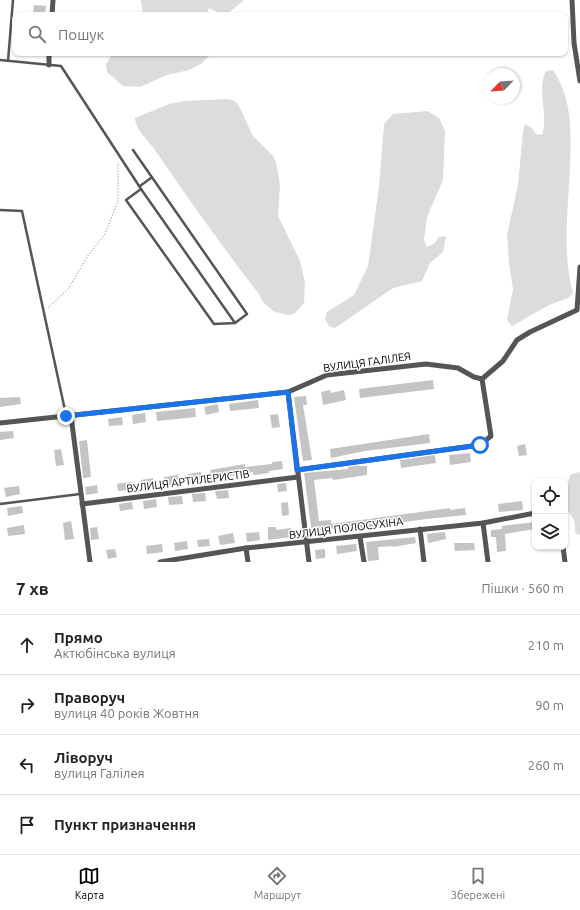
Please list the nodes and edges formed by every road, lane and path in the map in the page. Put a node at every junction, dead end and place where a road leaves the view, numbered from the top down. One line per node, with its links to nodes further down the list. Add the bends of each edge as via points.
1 (13, 0): 5 (lane)
2 (53, 0): 6 (street)
3 (572, 0): 11 (street, via 574,43)
4 (12, 12): 9 (lane)
5 (12, 12)
6 (52, 12)
7 (49, 56): 10 (street)
8 (0, 60): 9 (lane)
9 (8, 61): 10 (lane)
10 (49, 65): 15 (lane, via 61,66)
11 (580, 81)
12 (133, 150): 14 (lane)
13 (118, 161): 18 (path, via 118,201 105,234 89,254 68,289)
14 (151, 178): 15 (lane); 19 (lane, via 247,314)
15 (140, 188): 19 (lane); 19 (lane, via 126,200 214,324)
16 (0, 210): 18 (lane, via 22,212)
17 (580, 267): 20 (street, via 577,310 517,340 503,361)
18 (45, 311): 22 (lane)
19 (235, 323)
20 (482, 379): 21 (street, ВУЛИЦЯ ГАЛІЛЕЯ, via 458,368 426,364 327,375); 24 (street, via 491,436 480,445)
21 (288, 392): 22 (street, ВУЛИЦЯ ГАЛІЛЕЯ); 24 (street)
22 (69, 416): 23 (street, ВУЛИЦЯ ГАЛІЛЕЯ); 26 (street)
23 (0, 423)
24 (297, 470): 25 (street)
25 (298, 478): 28 (street, ВУЛИЦЯ АРТИЛЕРИСТІВ); 33 (street)
26 (80, 494): 27 (lane); 28 (street)
27 (0, 504)
28 (82, 504): 37 (street)
29 (532, 514): 30 (street, ВУЛИЦЯ ПОЛОСУХІНА)
30 (483, 523): 31 (street, ВУЛИЦЯ ПОЛОСУХІНА); 43 (street)
31 (420, 529): 32 (street, ВУЛИЦЯ ПОЛОСУХІНА); 42 (street)
32 (360, 537): 33 (street, ВУЛИЦЯ ПОЛОСУХІНА); 41 (street)
33 (306, 543): 34 (street, ВУЛИЦЯ ПОЛОСУХІНА); 40 (street)
34 (246, 548): 36 (street, ВУЛИЦЯ ПОЛОСУХІНА); 39 (street)
35 (563, 550): 44 (street)
36 (175, 561): 38 (street, ВУЛИЦЯ ПОЛОСУХІНА)
37 (90, 562)
38 (160, 562)
39 (248, 562)
40 (309, 562)
41 (364, 562)
42 (424, 562)
43 (488, 562)
44 (565, 562)

